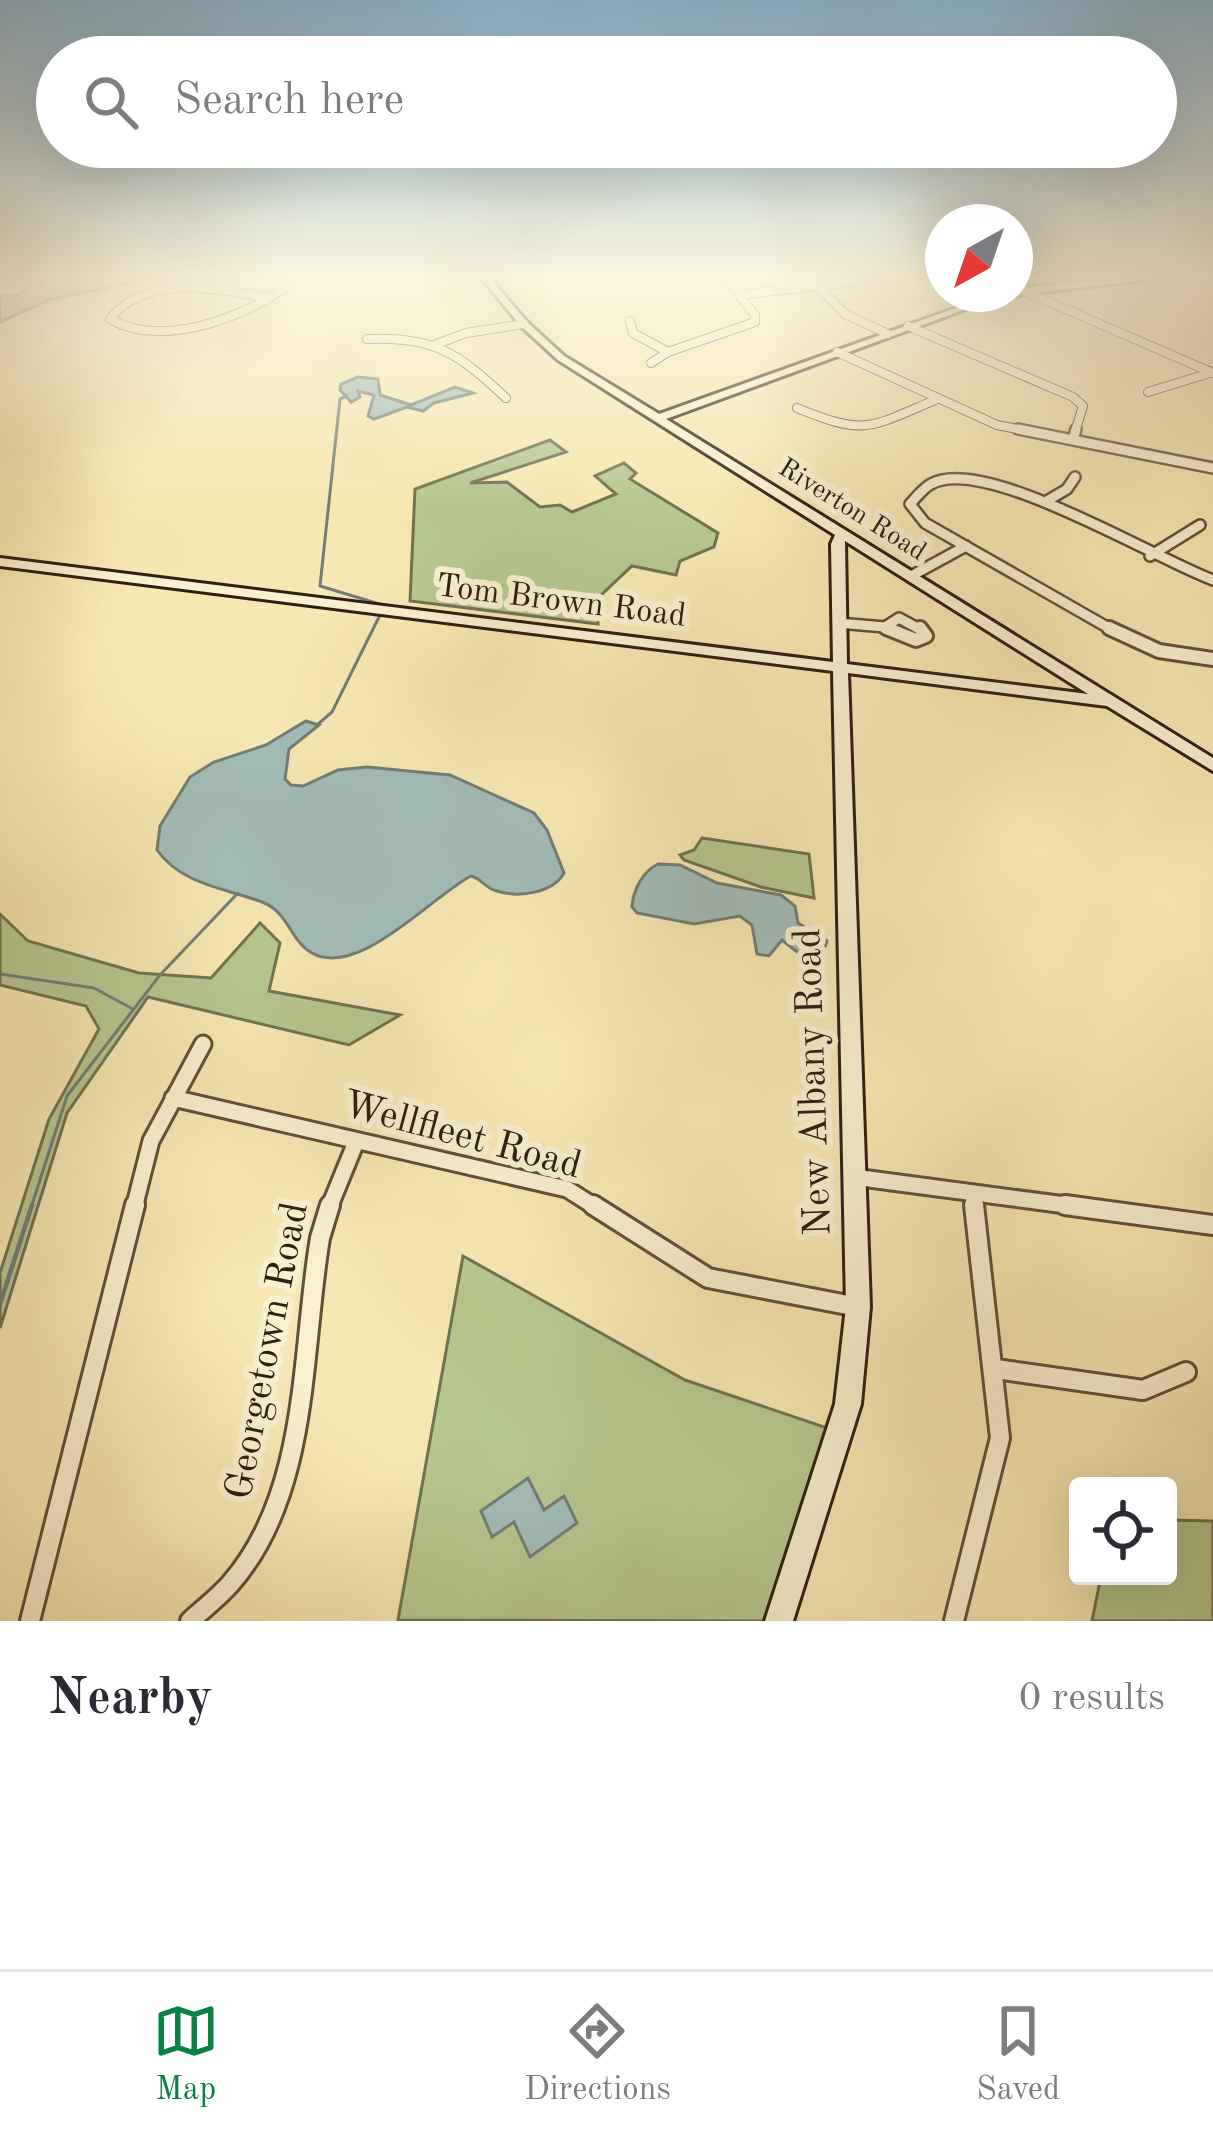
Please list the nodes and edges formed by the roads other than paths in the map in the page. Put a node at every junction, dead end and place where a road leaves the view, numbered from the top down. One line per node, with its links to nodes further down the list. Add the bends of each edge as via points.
1 (450, 352): 10 (street)
2 (554, 352): 13 (main road, Riverton Road)
3 (668, 352): 7 (street)
4 (837, 352): 11 (street); 13 (main road)
5 (968, 352): 14 (street, via 1073,397 1083,406)
6 (1162, 352): 8 (street)
7 (651, 363)
8 (1212, 373): 9 (street)
9 (1148, 392)
10 (506, 398)
11 (935, 400): 12 (street, via 866,428); 14 (street)
12 (797, 408)
13 (658, 418): 19 (main road, Riverton Road)
14 (1072, 440): 15 (street)
15 (1213, 468)
16 (1075, 477): 17 (street)
17 (1045, 502): 20 (street, via 968,478 943,480 912,497 914,515); 21 (street)
18 (1200, 525): 21 (street)
19 (843, 532): 23 (main road, Riverton Road); 25 (main road, New Albany Road)
20 (967, 546): 23 (street); 27 (street, via 1127,638)
21 (1150, 556): 24 (street)
22 (0, 562): 28 (main road, Tom Brown Road)
23 (913, 575): 29 (main road, Riverton Road)
24 (1213, 580)
25 (838, 623): 26 (street); 28 (main road, New Albany Road)
26 (886, 628)
27 (1213, 659)
28 (839, 668): 29 (main road, Tom Brown Road); 34 (main road, New Albany Road)
29 (1115, 702): 30 (main road, Riverton Road)
30 (1213, 765)
31 (202, 1044): 32 (street)
32 (173, 1098): 33 (street, Wellfleet Road); 40 (street, via 138,1186)
33 (356, 1142): 37 (street, Wellfleet Road, via 567,1190 708,1278); 41 (street, Georgetown Road, via 319,1242 284,1488 254,1554)
34 (854, 1177): 35 (street); 37 (main road, New Albany Road)
35 (973, 1195): 36 (street); 38 (street)
36 (1213, 1225)
37 (858, 1306): 42 (main road, New Albany Road, via 848,1405)
38 (996, 1369): 39 (street, via 1143,1390); 43 (street, via 1000,1438)
39 (1186, 1372)
40 (30, 1621)
41 (190, 1621)
42 (779, 1621)
43 (954, 1621)

